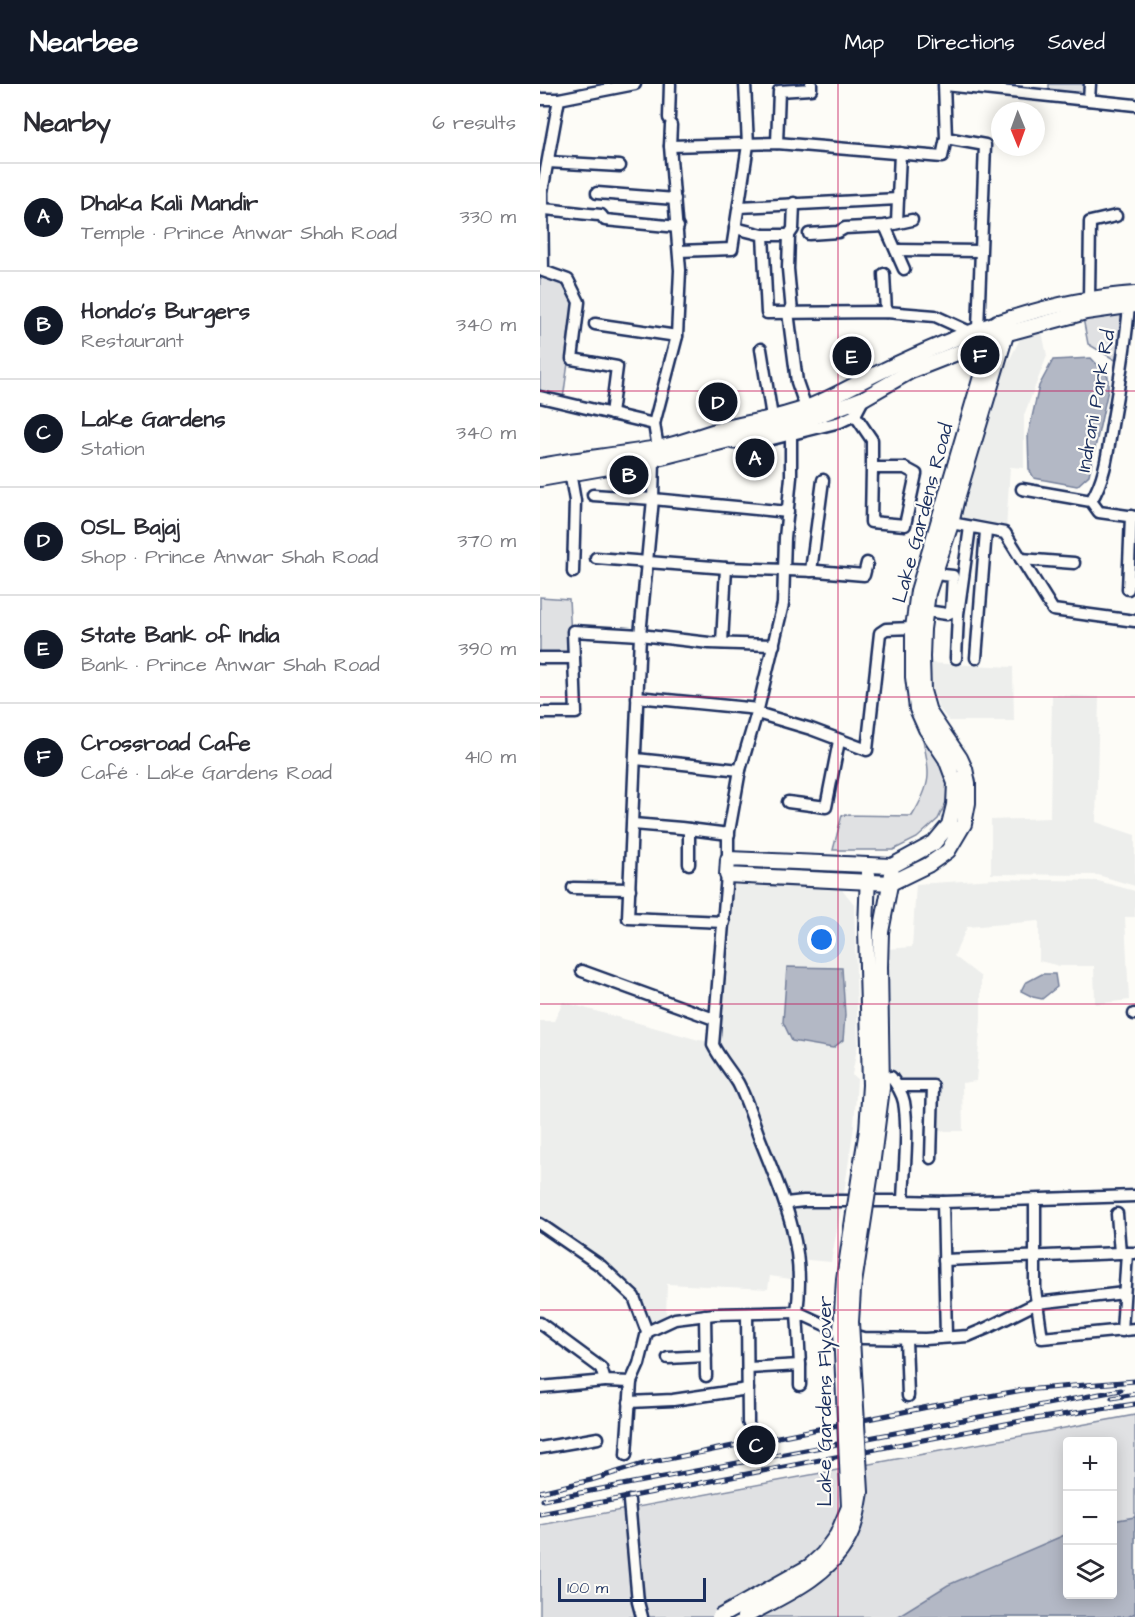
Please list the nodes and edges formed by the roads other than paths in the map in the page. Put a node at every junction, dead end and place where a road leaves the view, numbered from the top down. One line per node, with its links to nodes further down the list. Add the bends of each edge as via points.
1 (635, 84): 10 (street)
2 (670, 84): 16 (street)
3 (745, 84): 15 (street)
4 (811, 84): 14 (street, via 811,89 779,91)
5 (1090, 84): 11 (street)
6 (945, 85): 7 (street); 13 (street)
7 (984, 86): 8 (street)
8 (1029, 89): 11 (street)
9 (540, 99): 10 (street)
10 (559, 99): 18 (street)
11 (1089, 100): 12 (street)
12 (1135, 105)
13 (946, 138): 17 (street, via 942,157); 38 (street, via 985,145)
14 (777, 143): 15 (street); 17 (street)
15 (748, 145): 16 (street); 25 (street)
16 (670, 146): 22 (street)
17 (900, 153): 23 (street)
18 (546, 157): 19 (street); 20 (street)
19 (620, 165)
20 (541, 192): 26 (street)
21 (597, 194): 22 (street)
22 (675, 199): 31 (street)
23 (898, 199): 24 (street); 29 (street)
24 (794, 203): 25 (street); 35 (street, via 794,229)
25 (738, 207): 32 (street)
26 (542, 208): 31 (street, via 601,215 605,220); 57 (street, via 543,271 568,280 579,302 572,359 617,367)
27 (1116, 216): 41 (street, via 1090,222)
28 (912, 220): 29 (street)
29 (897, 222): 30 (street)
30 (885, 225): 33 (street); 36 (street)
31 (678, 227): 37 (street)
32 (735, 228): 34 (street); 37 (street, via 732,249)
33 (808, 234)
34 (763, 235): 35 (street); 43 (street, via 767,312)
35 (789, 235): 43 (street)
36 (896, 250): 38 (street); 39 (street)
37 (679, 251): 49 (street)
38 (980, 251): 47 (street)
39 (904, 268)
40 (884, 274): 44 (street)
41 (1089, 299): 42 (main road); 45 (main road)
42 (1133, 301): 48 (main road); 53 (street, Indrani Park Rd)
43 (790, 312): 44 (street); 56 (street, via 798,382)
44 (886, 312): 47 (street, via 934,316)
45 (1004, 320): 47 (main road); 48 (main road, Lake Gardens Road); 50 (main road, Lake Gardens Road)
46 (595, 324): 49 (street)
47 (974, 331): 56 (main road)
48 (1008, 333): 50 (main road); 75 (main road, Lake Gardens Road, via 962,482)
49 (676, 336): 60 (street)
50 (993, 339): 55 (main road, via 911,370); 75 (main road, Lake Gardens Road)
51 (761, 349): 59 (street)
52 (1135, 355): 53 (street)
53 (1123, 356): 72 (street, Indrani Park Rd, via 1105,466)
54 (540, 397): 57 (street)
55 (864, 398): 58 (street); 62 (main road, via 801,422)
56 (806, 408): 59 (main road)
57 (611, 414): 60 (street)
58 (855, 415): 61 (street); 65 (street, via 872,440)
59 (772, 417): 63 (main road)
60 (654, 424): 63 (street)
61 (791, 435): 62 (street); 73 (street)
62 (715, 443): 63 (main road)
63 (656, 454): 64 (main road, via 581,458); 66 (main road); 71 (street)
64 (540, 466)
65 (872, 468): 65 (street, via 905,468 916,474 905,525 871,522)
66 (570, 472): 67 (main road); 86 (street, via 575,501)
67 (540, 479)
68 (823, 480): 85 (street)
69 (1022, 489): 72 (street)
70 (593, 495): 71 (street)
71 (653, 499): 73 (street); 80 (street)
72 (1091, 501): 74 (street, via 1099,512)
73 (788, 512): 84 (street)
74 (1133, 517): 88 (street)
75 (945, 522): 76 (street); 87 (main road, Lake Gardens Road); 91 (main road, Lake Gardens Road, via 918,591)
76 (970, 527): 77 (street); 97 (street)
77 (986, 531): 79 (street, via 1005,533); 98 (street)
78 (596, 558): 80 (street)
79 (1021, 559): 82 (street); 90 (street, via 1053,610)
80 (647, 561): 83 (street); 92 (street)
81 (867, 563): 85 (street, via 864,575)
82 (1074, 563)
83 (726, 568): 84 (street); 93 (street)
84 (784, 570): 85 (street); 94 (street, via 783,604)
85 (811, 571)
86 (573, 572)
87 (934, 574): 89 (main road, Lake Gardens Road); 89 (street, via 953,576 951,612)
88 (1128, 589)
89 (926, 611): 115 (main road, Lake Gardens Road, via 922,691 929,712 965,768 969,803 948,851)
90 (1135, 621)
91 (913, 628): 102 (street, via 886,628 880,633 867,750); 112 (main road, Lake Gardens Road, via 917,709 946,759 955,783 954,806 949,825 934,843)
92 (640, 635): 93 (street); 96 (street, via 573,631); 99 (street)
93 (722, 643): 94 (street)
94 (774, 645): 100 (street)
95 (540, 658): 96 (street)
96 (574, 658): 101 (street, via 576,713)
97 (956, 658)
98 (976, 658)
99 (637, 697): 100 (street); 103 (street)
100 (758, 711): 102 (street); 104 (street)
101 (540, 713)
102 (839, 741): 105 (street, via 826,807)
103 (636, 759): 104 (street); 106 (street)
104 (740, 770): 108 (street)
105 (788, 802)
106 (633, 824): 107 (street); 117 (street)
107 (689, 829): 108 (street); 110 (street)
108 (729, 834): 109 (street)
109 (728, 859): 111 (main road, Lake Gardens Road); 113 (main road)
110 (689, 864)
111 (868, 866): 112 (main road, Lake Gardens Road); 114 (main road)
112 (892, 866): 115 (main road)
113 (727, 875): 114 (main road); 118 (street)
114 (868, 883): 115 (main road); 121 (main road, via 866,928)
115 (891, 883): 121 (main road, via 881,932)
116 (573, 888): 117 (street)
117 (630, 889): 118 (street, via 628,918)
118 (724, 922): 120 (street)
119 (582, 971): 120 (street)
120 (714, 1019): 128 (street, via 712,1045 738,1084)
121 (885, 1084): 122 (street, via 933,1086); 123 (main road, Lake Gardens Flyover); 126 (street, via 904,1101)
122 (931, 1158)
123 (867, 1166): 163 (main road, Lake Gardens Flyover, bridge, via 844,1279 841,1330 849,1507 837,1535 810,1566); 164 (main road, Lake Gardens Flyover, bridge, via 851,1322 861,1492 856,1518 847,1541 832,1561 806,1583)
124 (1135, 1196): 125 (street)
125 (1035, 1200): 127 (street); 132 (street)
126 (903, 1201): 127 (street); 128 (street)
127 (944, 1202): 133 (street)
128 (786, 1203): 136 (street, via 799,1265)
129 (1117, 1214): 131 (street)
130 (540, 1224): 142 (street, via 601,1266 634,1297)
131 (1127, 1253): 132 (street); 134 (street)
132 (1035, 1256): 133 (street); 135 (street)
133 (944, 1260): 143 (street)
134 (1124, 1293): 135 (street); 141 (street)
135 (1036, 1303): 141 (street, via 1042,1338); 143 (street, via 968,1336)
136 (796, 1312): 137 (street); 144 (street, via 863,1338); 147 (street)
137 (747, 1314): 138 (street); 148 (street)
138 (705, 1315): 142 (street, via 675,1319); 145 (street)
139 (540, 1323): 150 (street, via 601,1368)
140 (1135, 1329): 141 (street)
141 (1122, 1331)
142 (647, 1332): 151 (street)
143 (946, 1337): 144 (street)
144 (906, 1338): 155 (street)
145 (706, 1356): 146 (street); 149 (street)
146 (668, 1358)
147 (800, 1365): 148 (street); 152 (street)
148 (748, 1368): 154 (street)
149 (706, 1376)
150 (605, 1381): 151 (street); 153 (street)
151 (631, 1382): 156 (street)
152 (800, 1385)
153 (540, 1388)
154 (748, 1389): 156 (street); 157 (street)
155 (908, 1396)
156 (629, 1402): 160 (street)
157 (748, 1422)
158 (598, 1438): 159 (street)
159 (540, 1448)
160 (626, 1455)
161 (629, 1502): 162 (street)
162 (642, 1617)
163 (719, 1617)
164 (744, 1617)

